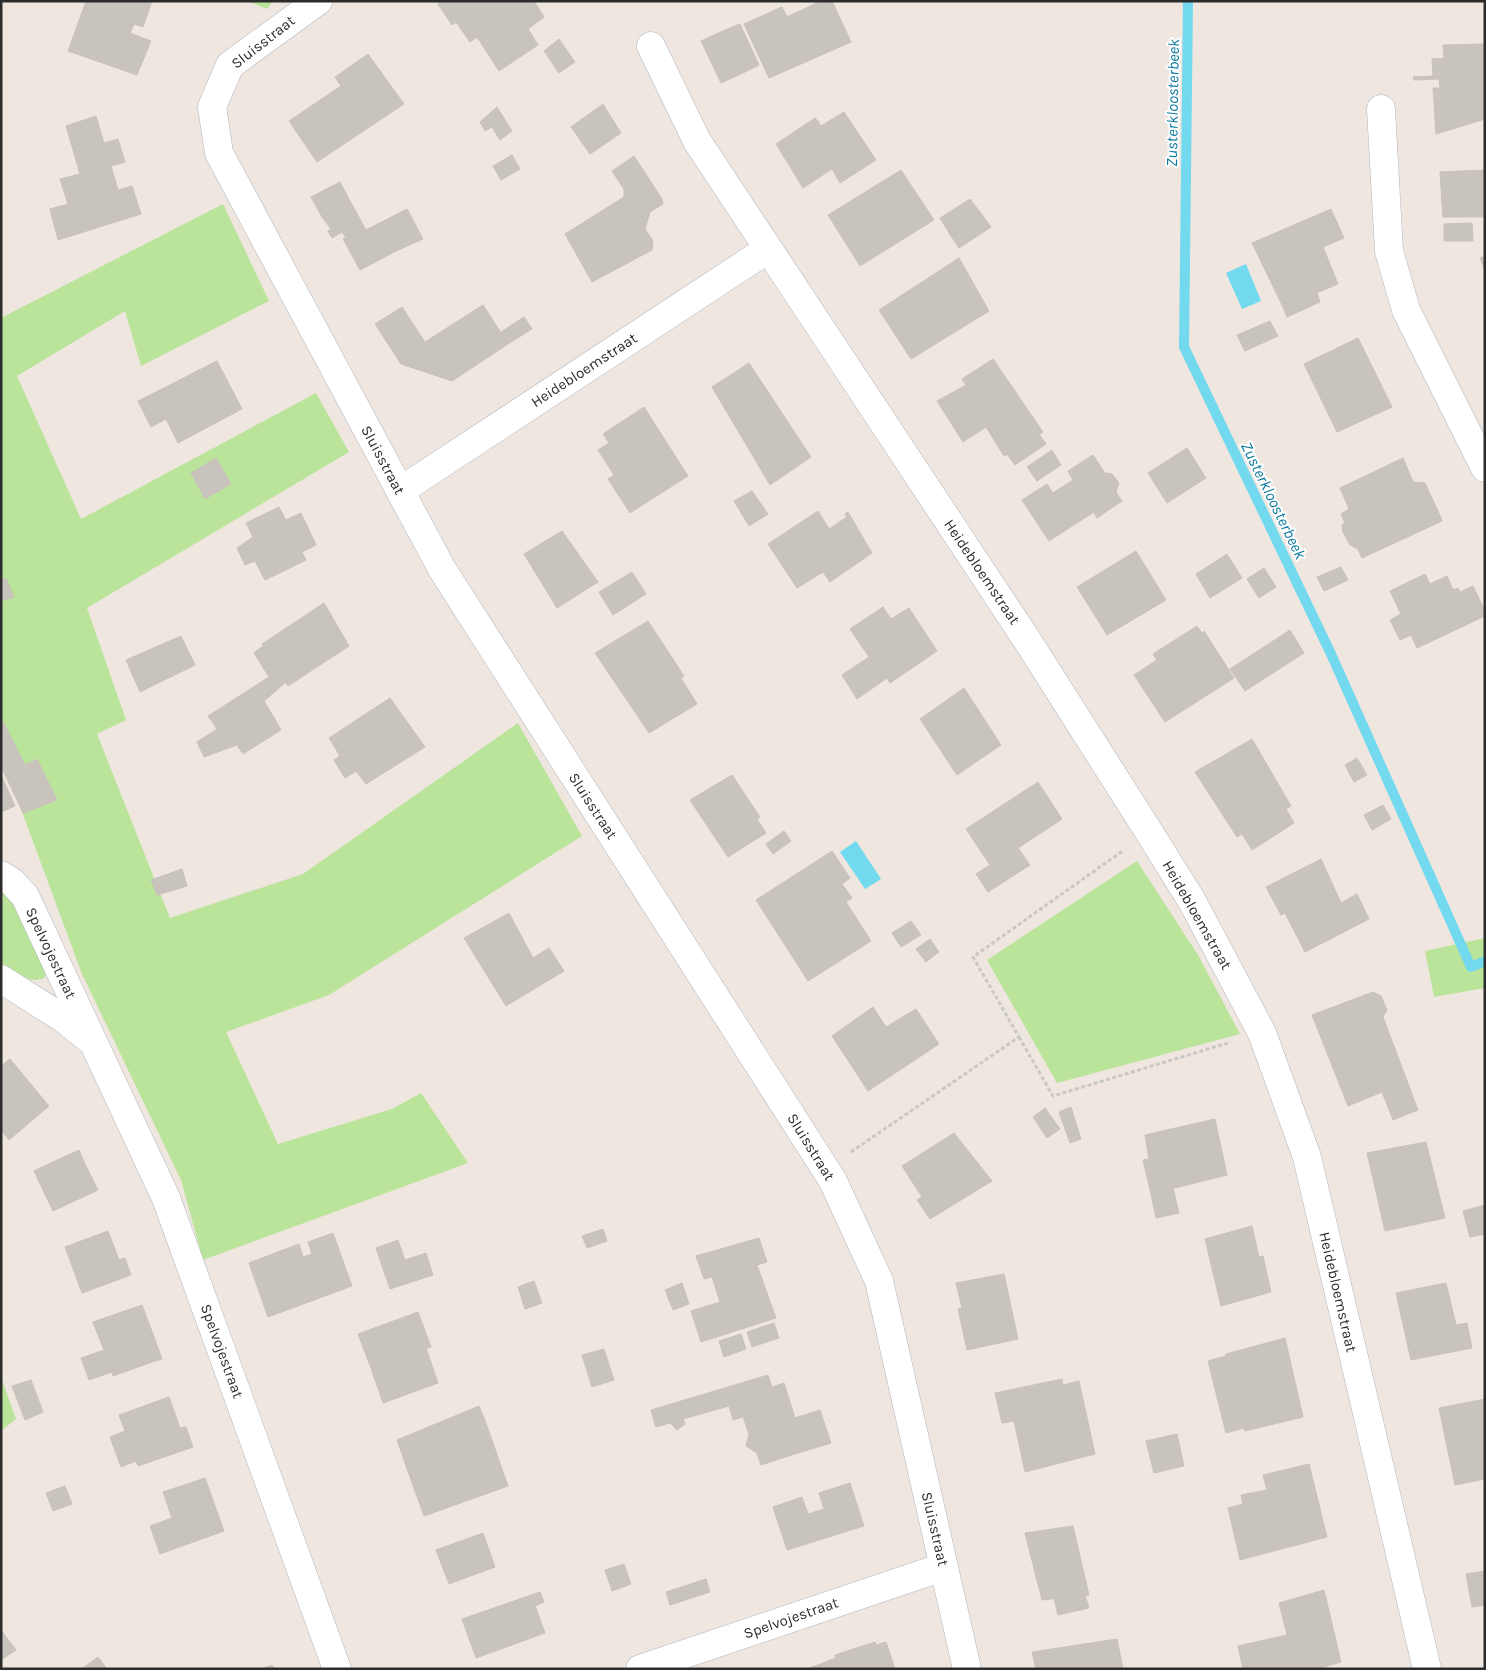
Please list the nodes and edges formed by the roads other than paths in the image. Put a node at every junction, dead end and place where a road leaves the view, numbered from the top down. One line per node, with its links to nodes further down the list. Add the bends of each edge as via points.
1 (318, 1): 6 (street, Sluisstraat, via 230,65 212,107 219,153)
2 (651, 46): 4 (street, Heidebloemstraat, via 697,141)
3 (1381, 109): 5 (street, via 1389,251 1406,310)
4 (768, 249): 6 (street, Heidebloemstraat); 14 (street, Heidebloemstraat, via 1027,640 1149,832 1192,901 1262,1033 1307,1157)
5 (1485, 468)
6 (400, 491): 10 (street, Sluisstraat, via 442,569 825,1169 880,1281)
7 (1, 875): 9 (street, Spelvojestraat, via 25,896)
8 (1, 979): 9 (street, Spelvojestraat, via 64,1019)
9 (90, 1040): 11 (street, Spelvojestraat, via 166,1198)
10 (943, 1567): 12 (street, Spelvojestraat); 13 (street, Sluisstraat)
11 (337, 1669)
12 (640, 1669)
13 (966, 1669)
14 (1427, 1669)

